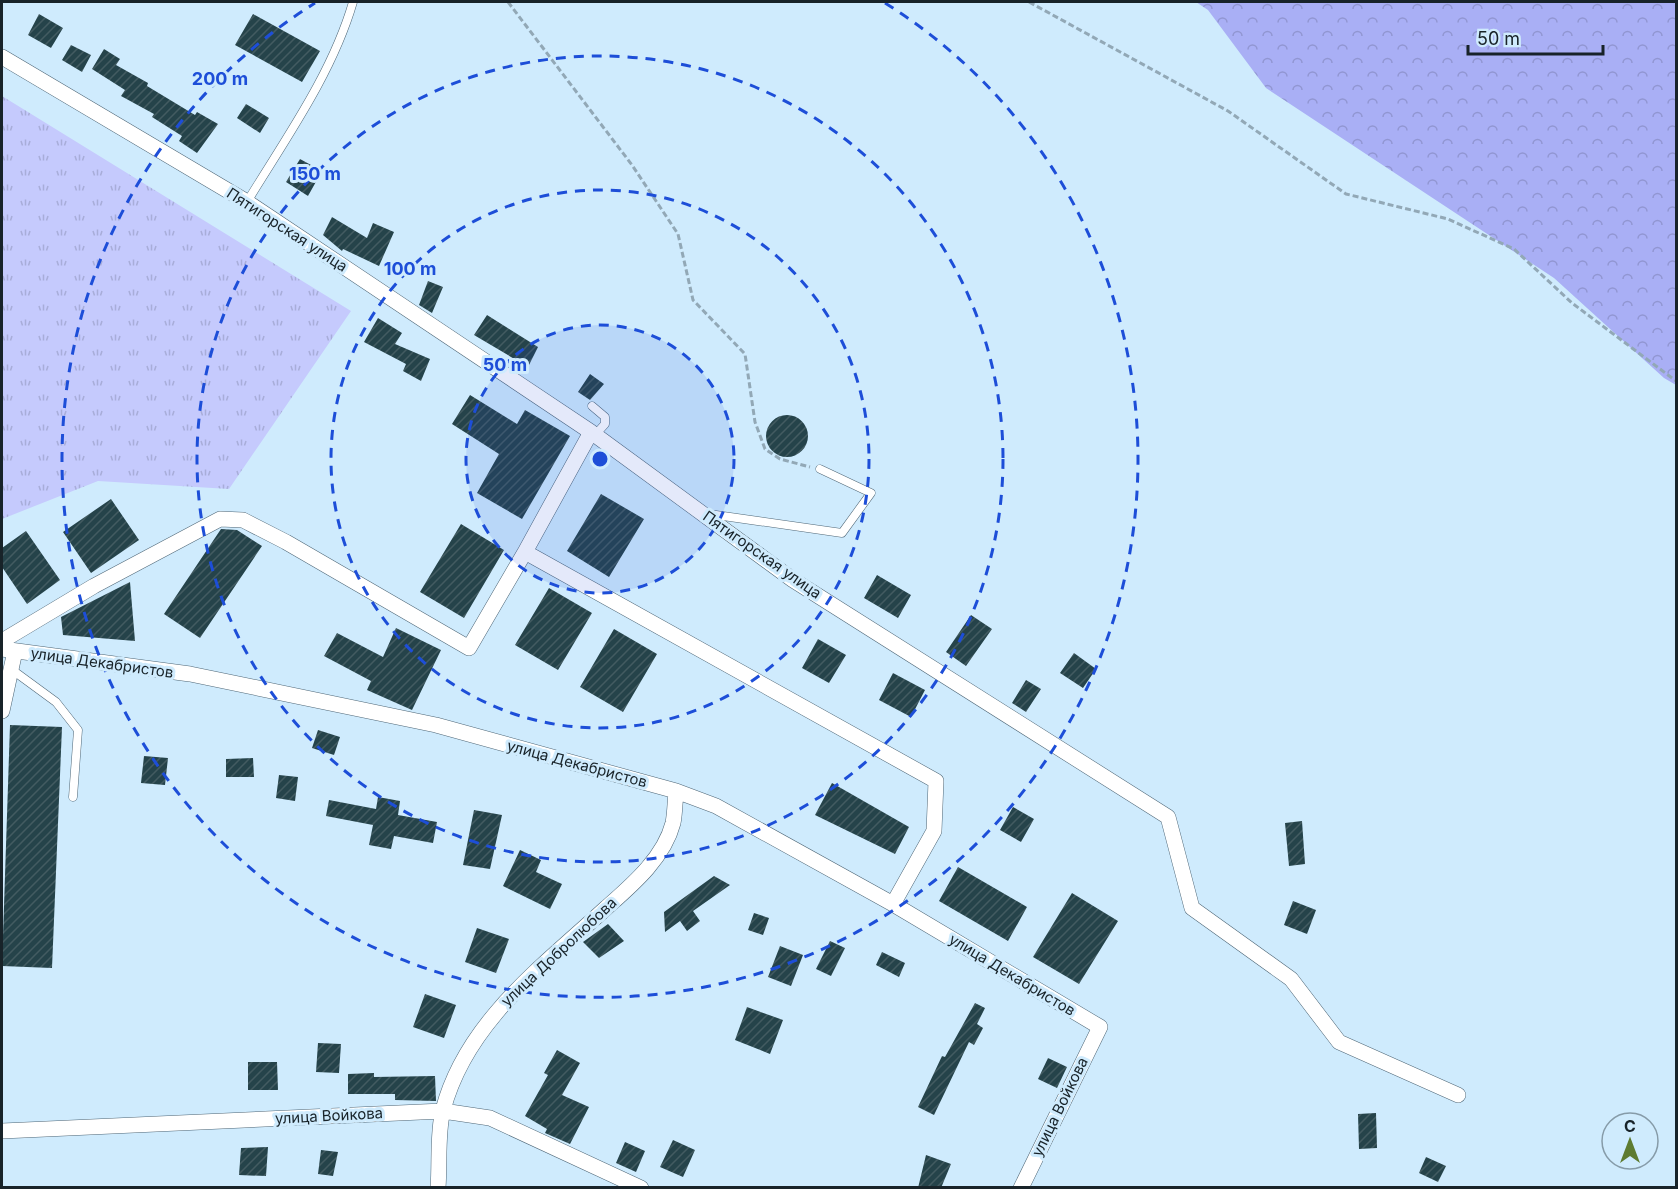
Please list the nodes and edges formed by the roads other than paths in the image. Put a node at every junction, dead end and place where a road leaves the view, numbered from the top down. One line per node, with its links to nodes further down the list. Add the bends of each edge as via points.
1 (353, 2): 3 (lane, via 328,67)
2 (2, 57): 3 (street, Пятигорская улица)
3 (247, 202): 5 (street, Пятигорская улица)
4 (592, 406): 5 (lane, via 605,417 604,424)
5 (593, 433): 7 (street, Пятигорская улица); 8 (street)
6 (820, 469): 7 (lane, via 871,493 842,533)
7 (702, 513): 17 (street, Пятигорская улица, via 793,580 1168,817 1192,908 1291,979 1339,1042)
8 (525, 552): 9 (street, via 469,648 286,542 243,520 220,519 94,586); 15 (street, via 936,781 934,831)
9 (2, 641)
10 (8, 650): 11 (street); 13 (street, улица Декабристов, via 190,674 425,723)
11 (11, 669): 12 (street); 14 (lane, via 56,702 78,730)
12 (2, 711)
13 (676, 791): 15 (street, улица Декабристов, via 716,806); 18 (street, улица Добролюбова, via 673,824 641,876 503,1003 476,1039)
14 (73, 797)
15 (893, 904): 16 (street, улица Декабристов)
16 (1100, 1027): 22 (street, улица Войкова)
17 (1458, 1095)
18 (443, 1111): 19 (street, улица Войкова); 20 (street, улица Добролюбова); 21 (street, улица Войкова, via 490,1118)
19 (2, 1131)
20 (438, 1188)
21 (641, 1188)
22 (1021, 1188)

